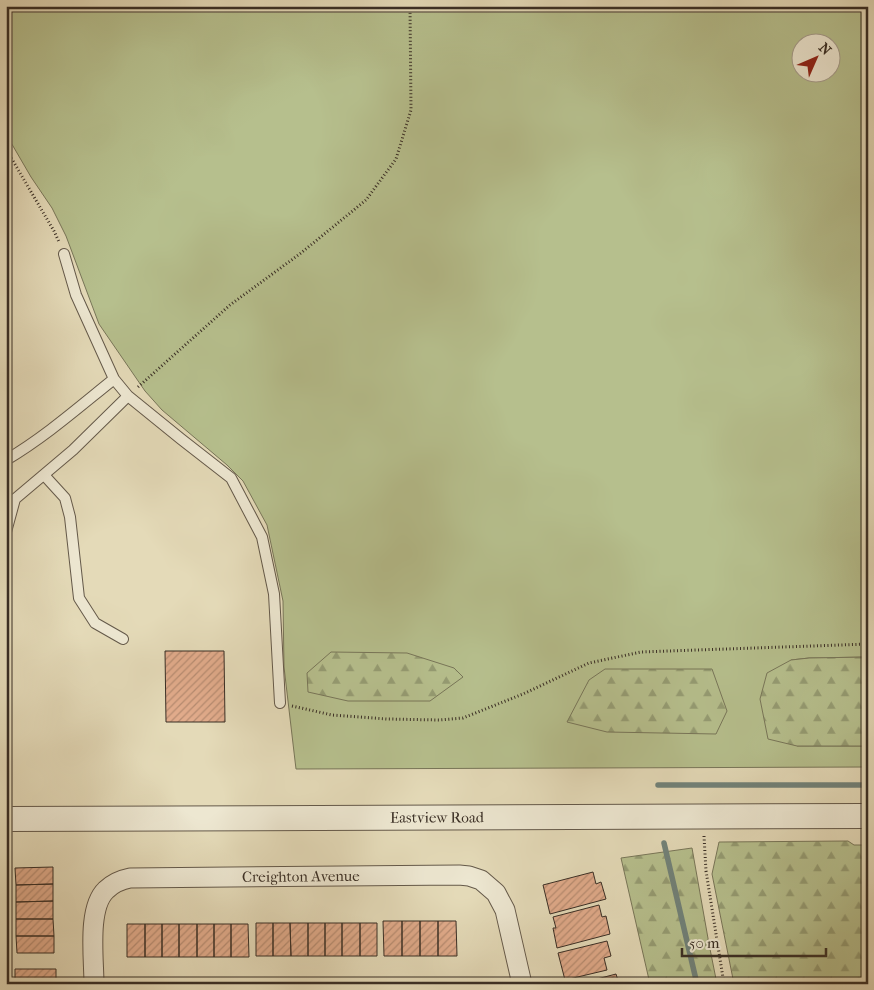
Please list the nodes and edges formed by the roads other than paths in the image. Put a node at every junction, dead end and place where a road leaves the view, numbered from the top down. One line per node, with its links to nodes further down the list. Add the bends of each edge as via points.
1 (64, 254): 2 (lane, via 76,295)
2 (114, 379): 3 (lane); 4 (lane)
3 (128, 396): 5 (lane); 9 (lane, via 232,478 262,537 274,594)
4 (6, 460)
5 (44, 475): 6 (lane); 8 (lane, via 65,498 79,598 95,623)
6 (10, 502): 7 (lane)
7 (6, 532)
8 (123, 639)
9 (280, 703)
10 (868, 816): 11 (street, Eastview Road)
11 (6, 819)
12 (94, 984): 13 (street, Creighton Avenue, via 96,906 104,891 117,881 130,878 459,875 481,880 496,893 505,910)
13 (522, 984)

